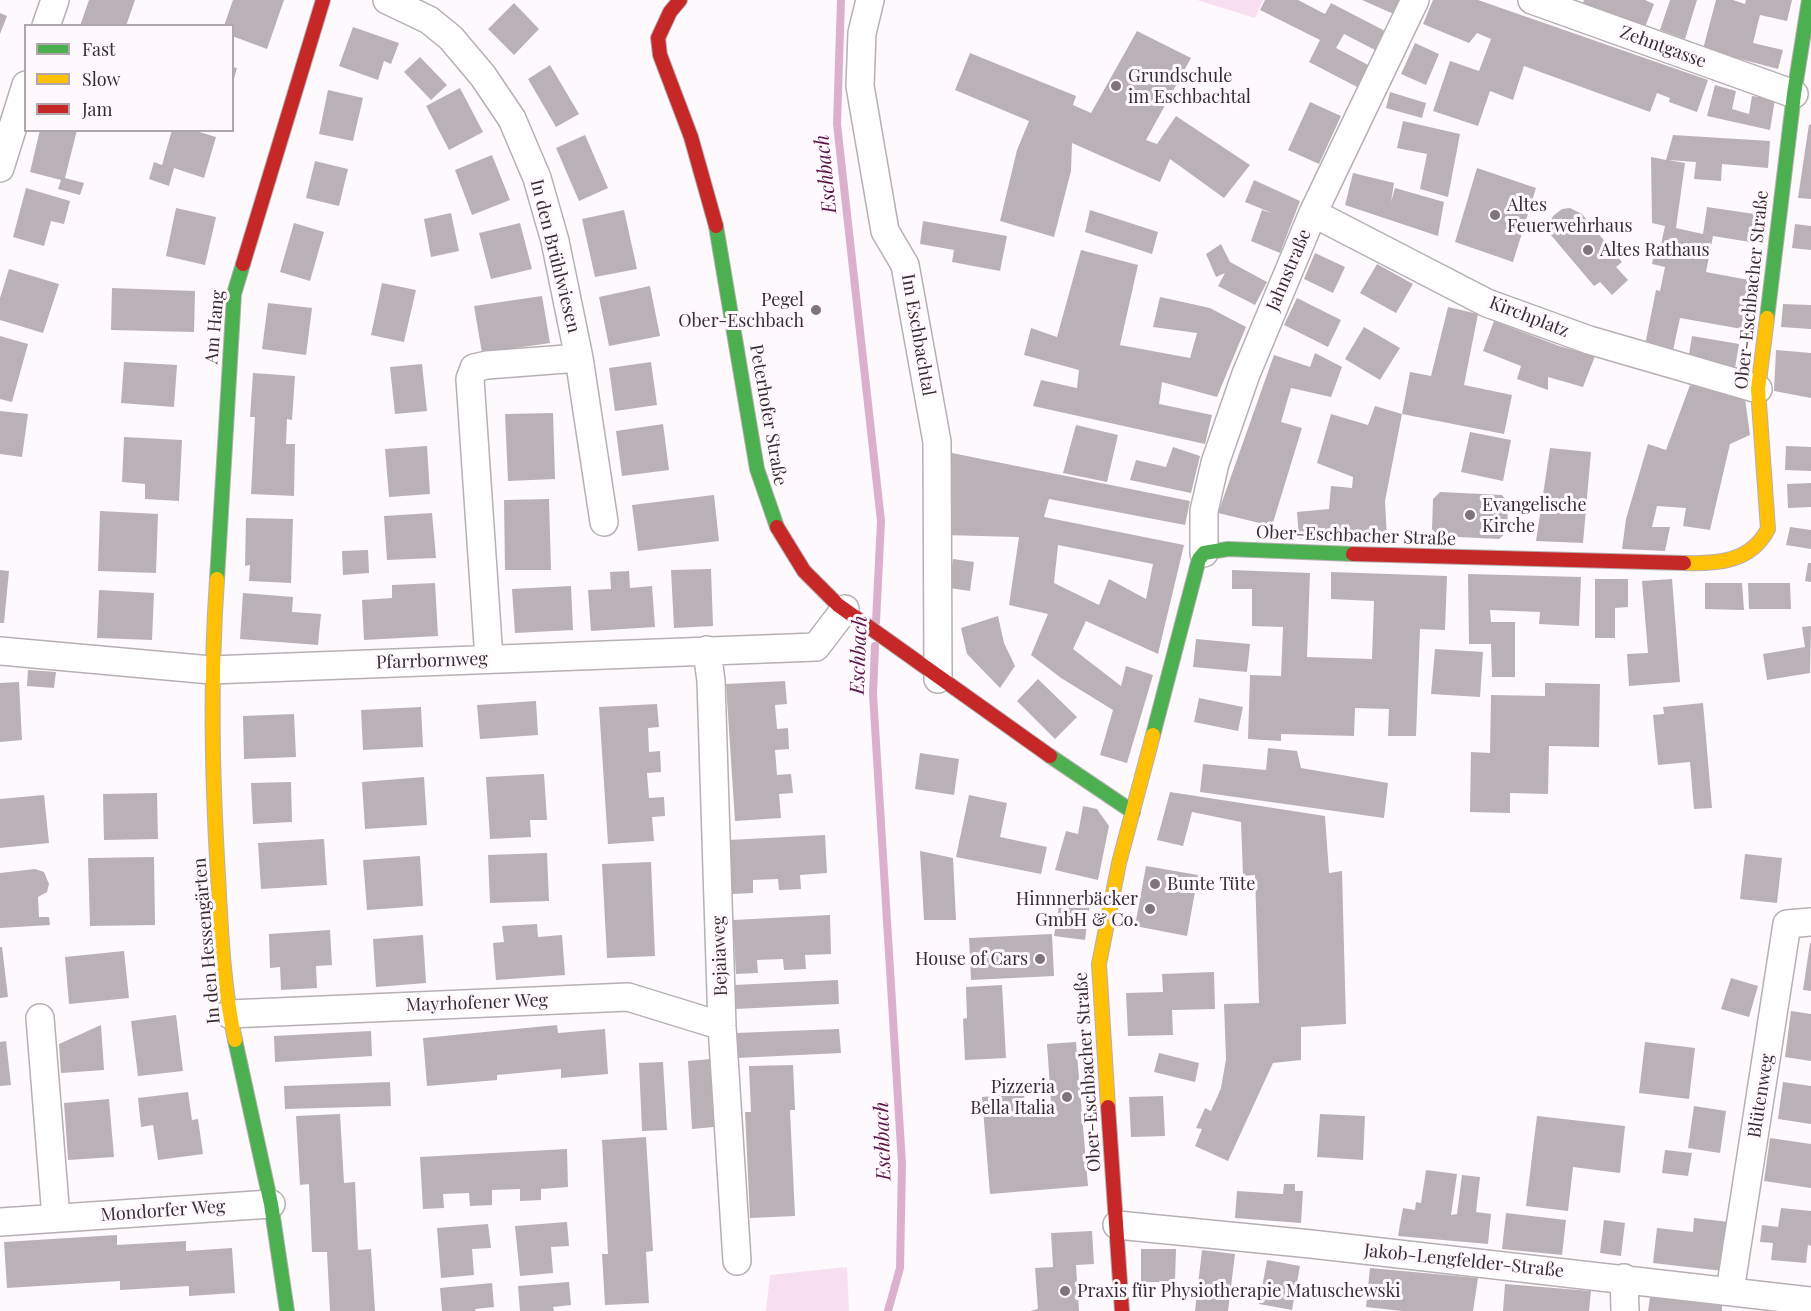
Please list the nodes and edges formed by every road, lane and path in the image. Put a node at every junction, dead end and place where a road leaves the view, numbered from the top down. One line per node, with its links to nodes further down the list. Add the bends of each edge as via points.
1 (55, 0): 9 (street)
2 (323, 0): 22 (street, Am Hang, via 234,294)
3 (387, 0): 14 (street, In den Brühlwiesen, via 429,20 451,38 512,119 537,178 555,241)
4 (680, 0): 18 (street, Peterhofer Straße, via 658,38 660,55 691,137 717,231 765,503 804,571)
5 (870, 0): 23 (street, Im Eschbachtal, via 862,33 860,86 885,231 905,265 938,442)
6 (1415, 0): 13 (street, Jahnstraße)
7 (1532, 0): 11 (street, Zehntgasse)
8 (1809, 0): 11 (street, Ober-Eschbacher Straße)
9 (47, 24)
10 (24, 91): 12 (street)
11 (1794, 94): 15 (street, Ober-Eschbacher Straße)
12 (0, 168)
13 (1313, 213): 15 (street, Kirchplatz, via 1487,303 1589,340); 17 (street, Jahnstraße, via 1246,374 1215,463 1204,511)
14 (579, 358): 16 (street, In den Brühlwiesen); 21 (street, In den Brühlwiesen, via 487,365 474,368 470,379)
15 (1758, 389): 17 (street, Ober-Eschbacher Straße, via 1768,529 1761,544 1734,560 1711,564 1521,560 1228,549)
16 (604, 522)
17 (1204, 553): 24 (street, Ober-Eschbacher Straße, via 1195,570)
18 (845, 609): 19 (street, Pfarrbornweg, via 816,647); 23 (street, Peterhofer Straße)
19 (707, 650): 21 (street, Pfarrbornweg); 28 (street, Bejaiaweg)
20 (0, 651): 22 (street, Pfarrbornweg)
21 (489, 659): 22 (street, Pfarrbornweg)
22 (211, 670): 26 (street, In den Hessengärten, via 212,764)
23 (928, 672): 24 (street, Peterhofer Straße)
24 (1133, 812): 32 (street, Ober-Eschbacher Straße, via 1099,964)
25 (1811, 922): 35 (street, Blütenweg, via 1787,924)
26 (229, 1014): 28 (street, Mayrhofener Weg, via 628,997); 29 (street, In den Hessengärten)
27 (40, 1018): 30 (street)
28 (722, 1026): 33 (street, Bejaiaweg)
29 (271, 1204): 30 (street, Mondorfer Weg); 37 (street, In den Hessengärten)
30 (56, 1218): 31 (street, Mondorfer Weg)
31 (0, 1222)
32 (1116, 1225): 34 (street, Jakob-Lengfelder-Straße); 38 (street, Ober-Eschbacher Straße)
33 (737, 1261)
34 (1624, 1278): 35 (street, Jakob-Lengfelder-Straße); 39 (street)
35 (1730, 1291): 36 (street, Jakob-Lengfelder-Straße)
36 (1811, 1301)
37 (287, 1311)
38 (1122, 1311)
39 (1625, 1311)

